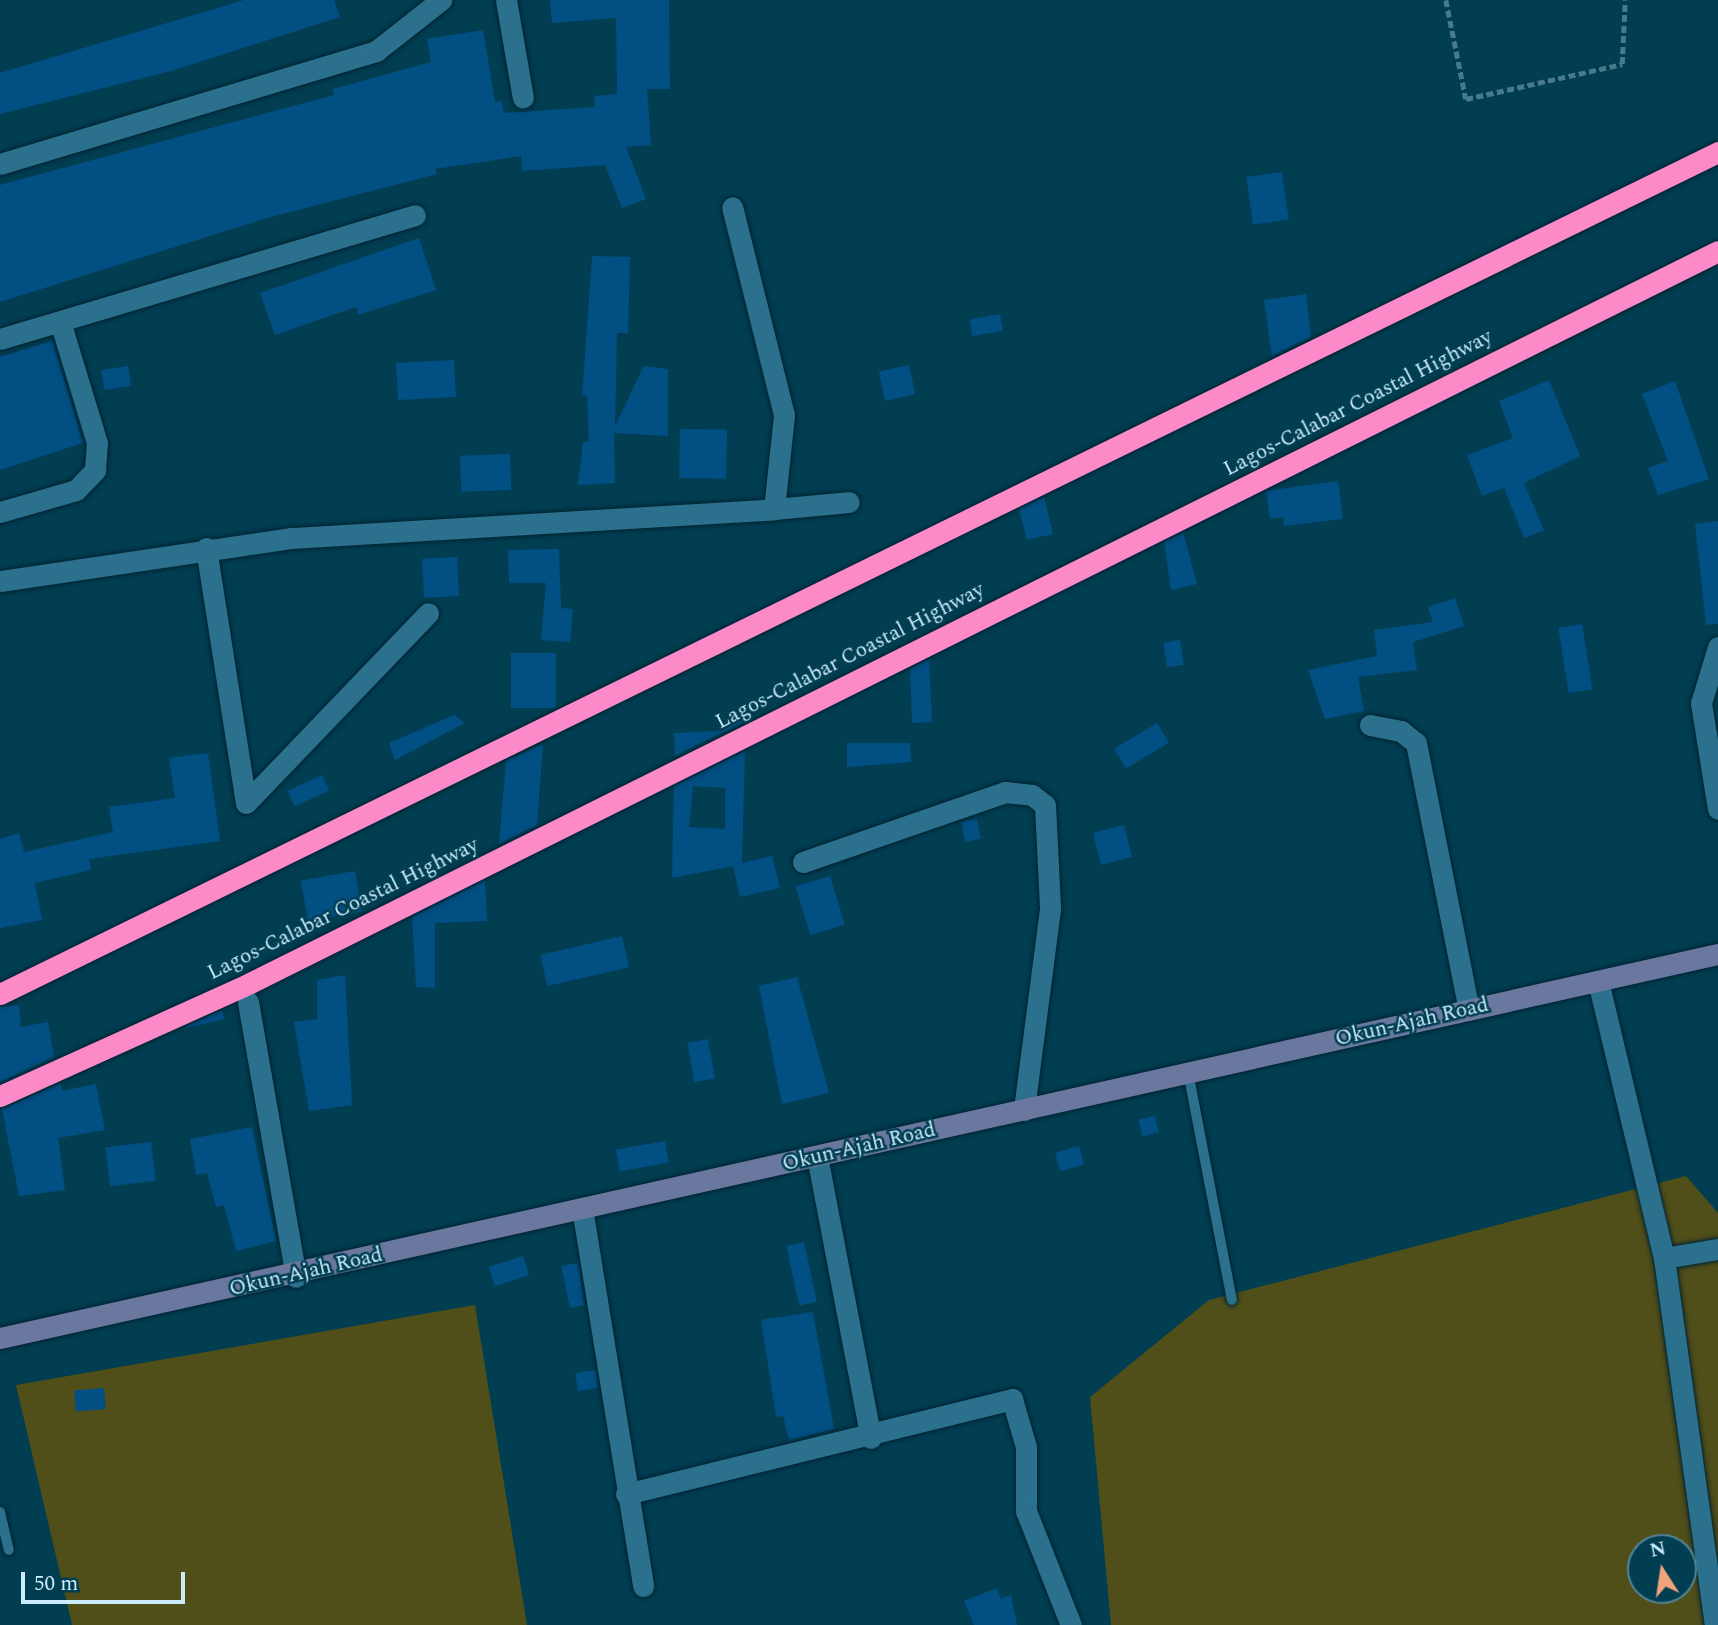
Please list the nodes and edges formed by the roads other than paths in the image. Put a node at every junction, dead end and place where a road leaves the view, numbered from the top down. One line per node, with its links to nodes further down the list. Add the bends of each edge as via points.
1 (441, 0): 5 (street, via 376,51)
2 (506, 0): 3 (street)
3 (523, 97)
4 (1718, 152): 23 (highway)
5 (0, 164)
6 (732, 207): 12 (street, via 783,415)
7 (415, 215): 9 (street)
8 (1718, 251): 27 (highway, Lagos-Calabar Coastal Highway, via 250,983)
9 (60, 321): 10 (street); 13 (street, via 97,443 94,470 76,490)
10 (0, 339)
11 (849, 502): 12 (street)
12 (774, 509): 14 (street)
13 (0, 512)
14 (206, 548): 15 (street); 16 (street, via 246,803)
15 (0, 582)
16 (428, 613)
17 (1718, 647): 19 (street, via 1701,703)
18 (1370, 725): 25 (street, via 1401,731 1416,743)
19 (1718, 808)
20 (803, 862): 28 (street, via 1005,792 1032,795 1045,805 1050,909)
21 (1718, 954): 22 (street, Okun-Ajah Road)
22 (1598, 981): 25 (street, Okun-Ajah Road); 32 (street)
23 (0, 994)
24 (248, 1002): 33 (street)
25 (1469, 1010): 26 (street, Okun-Ajah Road)
26 (1188, 1072): 28 (street, Okun-Ajah Road); 34 (lane)
27 (0, 1096)
28 (1024, 1110): 29 (street, Okun-Ajah Road)
29 (817, 1156): 30 (street, Okun-Ajah Road); 36 (street)
30 (582, 1208): 33 (street, Okun-Ajah Road); 37 (street)
31 (1718, 1249): 32 (street)
32 (1664, 1258): 39 (street)
33 (296, 1277): 35 (street, Okun-Ajah Road)
34 (1231, 1300)
35 (0, 1338)
36 (871, 1438): 37 (street); 42 (street, via 1012,1399 1026,1447 1026,1511)
37 (626, 1494): 41 (street)
38 (0, 1512): 40 (lane)
39 (1710, 1526): 43 (street)
40 (9, 1550)
41 (643, 1586)
42 (1071, 1625)
43 (1714, 1625)

